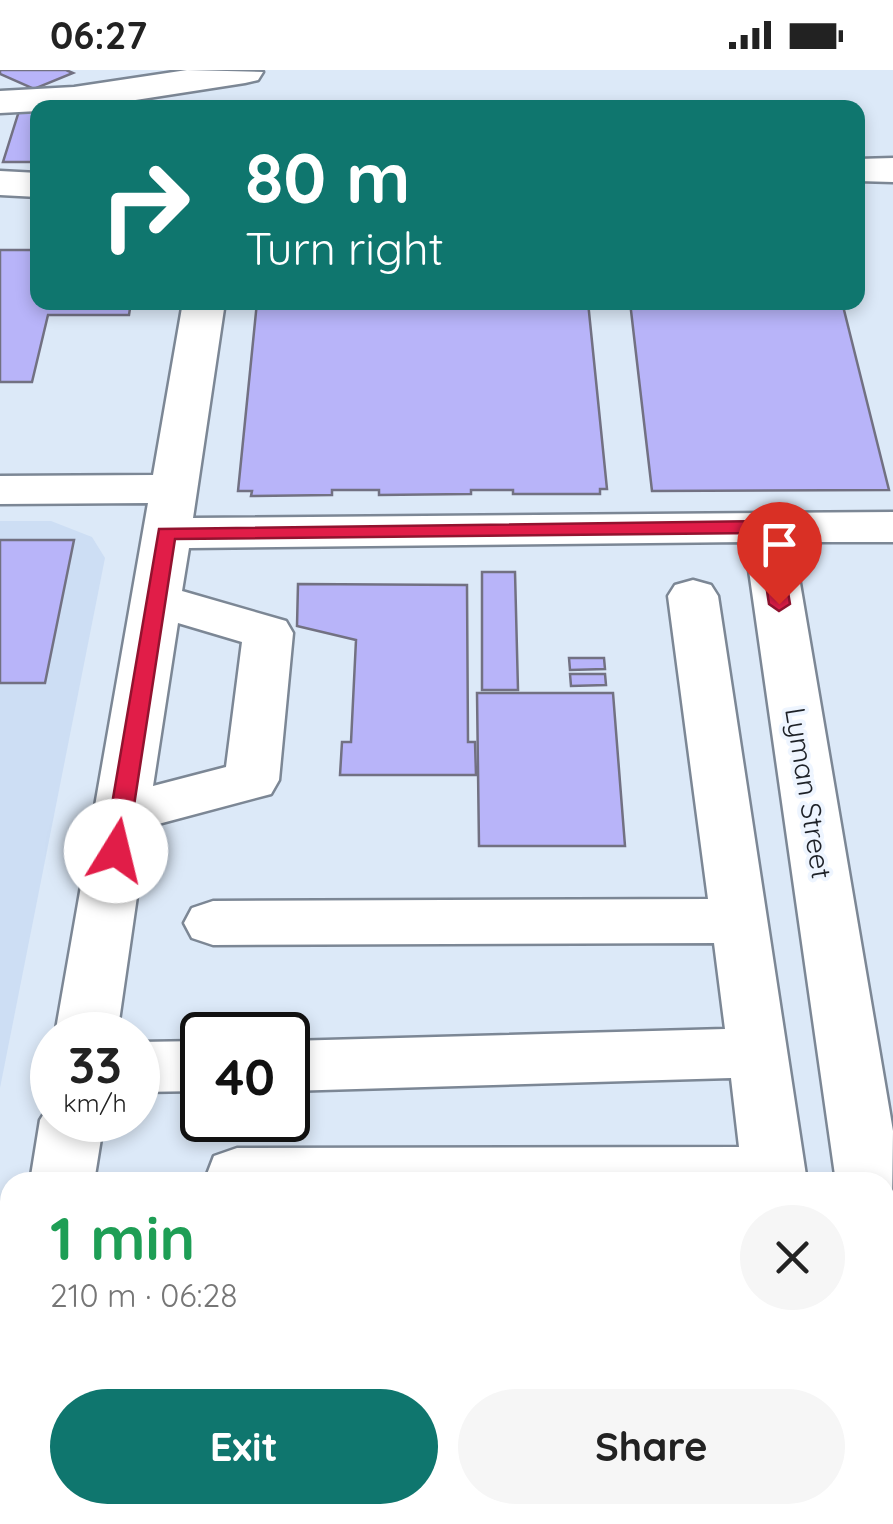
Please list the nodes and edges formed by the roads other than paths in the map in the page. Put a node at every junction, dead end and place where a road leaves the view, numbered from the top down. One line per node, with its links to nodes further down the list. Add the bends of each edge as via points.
1 (243, 83): 3 (street)
2 (30, 100): 4 (street)
3 (37, 100)
4 (0, 102)
5 (865, 170): 6 (street)
6 (893, 170)
7 (0, 183): 8 (street)
8 (30, 185)
9 (865, 204): 10 (street)
10 (893, 204)
11 (203, 310): 13 (street)
12 (0, 490): 13 (street)
13 (170, 511): 14 (street); 17 (street)
14 (767, 527): 15 (street); 27 (street, Lyman Street)
15 (893, 527)
16 (693, 596): 19 (street)
17 (156, 600): 18 (street); 18 (street, via 268,633 252,780)
18 (121, 814): 21 (street)
19 (740, 921): 20 (street); 22 (street)
20 (213, 924)
21 (90, 1012)
22 (759, 1053): 23 (street); 26 (street)
23 (310, 1065)
24 (68, 1142): 25 (street)
25 (64, 1172)
26 (774, 1172)
27 (867, 1172)

